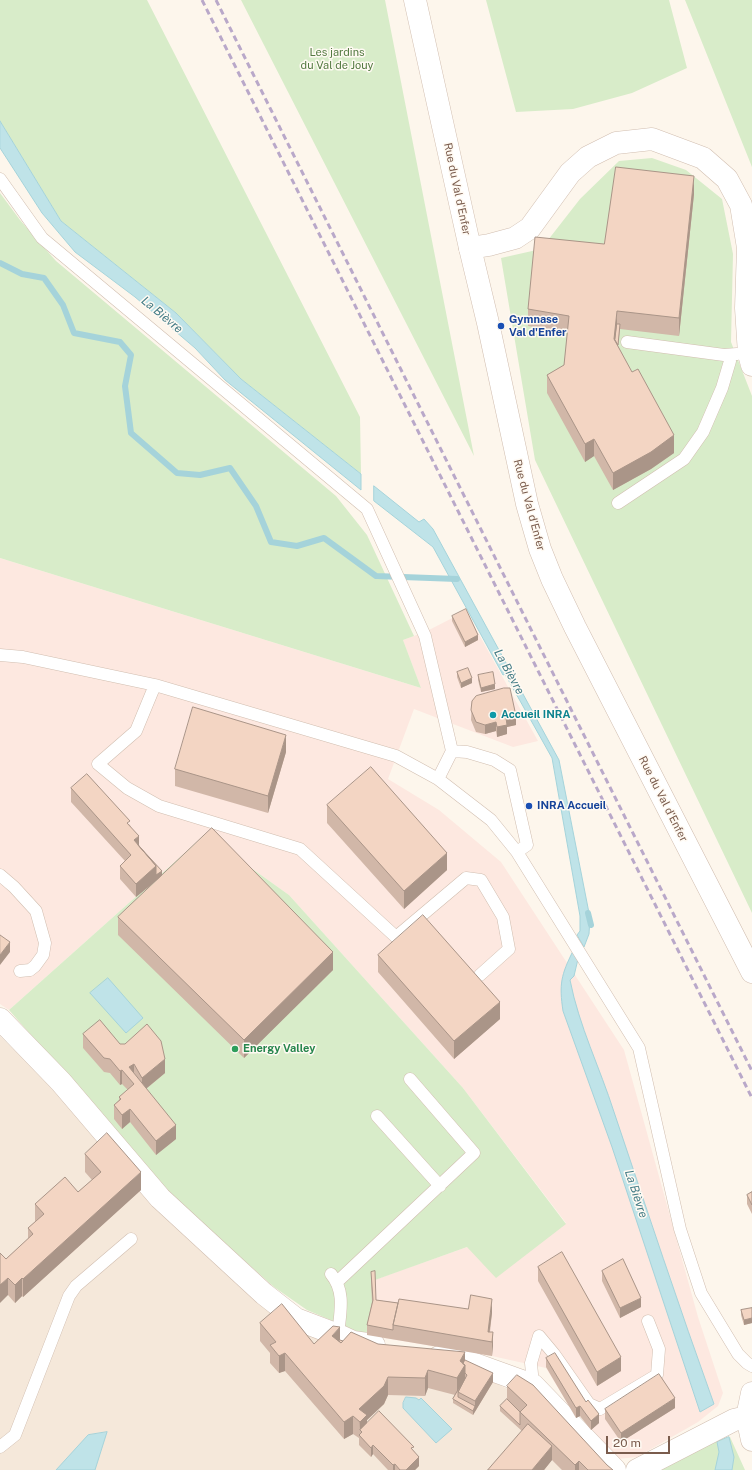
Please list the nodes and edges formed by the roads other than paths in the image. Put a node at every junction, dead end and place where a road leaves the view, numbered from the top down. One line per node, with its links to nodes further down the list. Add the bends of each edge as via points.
1 (415, 0): 3 (street, Rue du Val d'Enfer)
2 (0, 179): 9 (lane, via 42,238 367,509 425,636)
3 (470, 248): 5 (street, via 515,238 530,228 570,173 588,157 616,143 652,139 703,158 727,179 741,205 748,248); 14 (street, Rue du Val d'Enfer, via 526,504 540,549 575,627)
4 (627, 342): 5 (lane)
5 (744, 358): 6 (lane, via 730,360 722,388 703,432 684,459)
6 (618, 503)
7 (0, 655): 8 (lane, via 23,657)
8 (155, 685): 10 (lane, via 396,756); 15 (lane, via 136,731 98,764 127,788 159,806 300,849 396,937 466,878 481,880 503,917 509,949)
9 (452, 751): 10 (lane); 11 (lane, via 467,752 494,760 510,770 527,845)
10 (438, 779): 11 (lane, via 492,820)
11 (517, 852): 25 (lane, via 639,1048 680,1229 701,1293 738,1354)
12 (0, 876): 13 (lane, via 36,911 45,944 36,966 30,970)
13 (20, 971)
14 (752, 972)
15 (480, 975)
16 (0, 1019): 22 (street, via 61,1082 160,1198 264,1294 296,1319)
17 (410, 1079): 19 (lane, via 474,1153)
18 (377, 1116): 19 (lane)
19 (440, 1186): 22 (lane, via 334,1278 341,1300)
20 (131, 1239): 30 (lane, via 76,1286 69,1296 15,1435)
21 (648, 1321): 26 (lane, via 659,1349 657,1375 600,1409 589,1404 539,1336 531,1363)
22 (338, 1335): 23 (street, via 354,1342)
23 (391, 1348)
24 (420, 1354): 26 (street, via 472,1363)
25 (752, 1366)
26 (533, 1385): 31 (street)
27 (752, 1393): 28 (street)
28 (747, 1417): 29 (street); 32 (street, via 734,1420)
29 (752, 1440)
30 (0, 1447)
31 (615, 1470)
32 (637, 1470)

